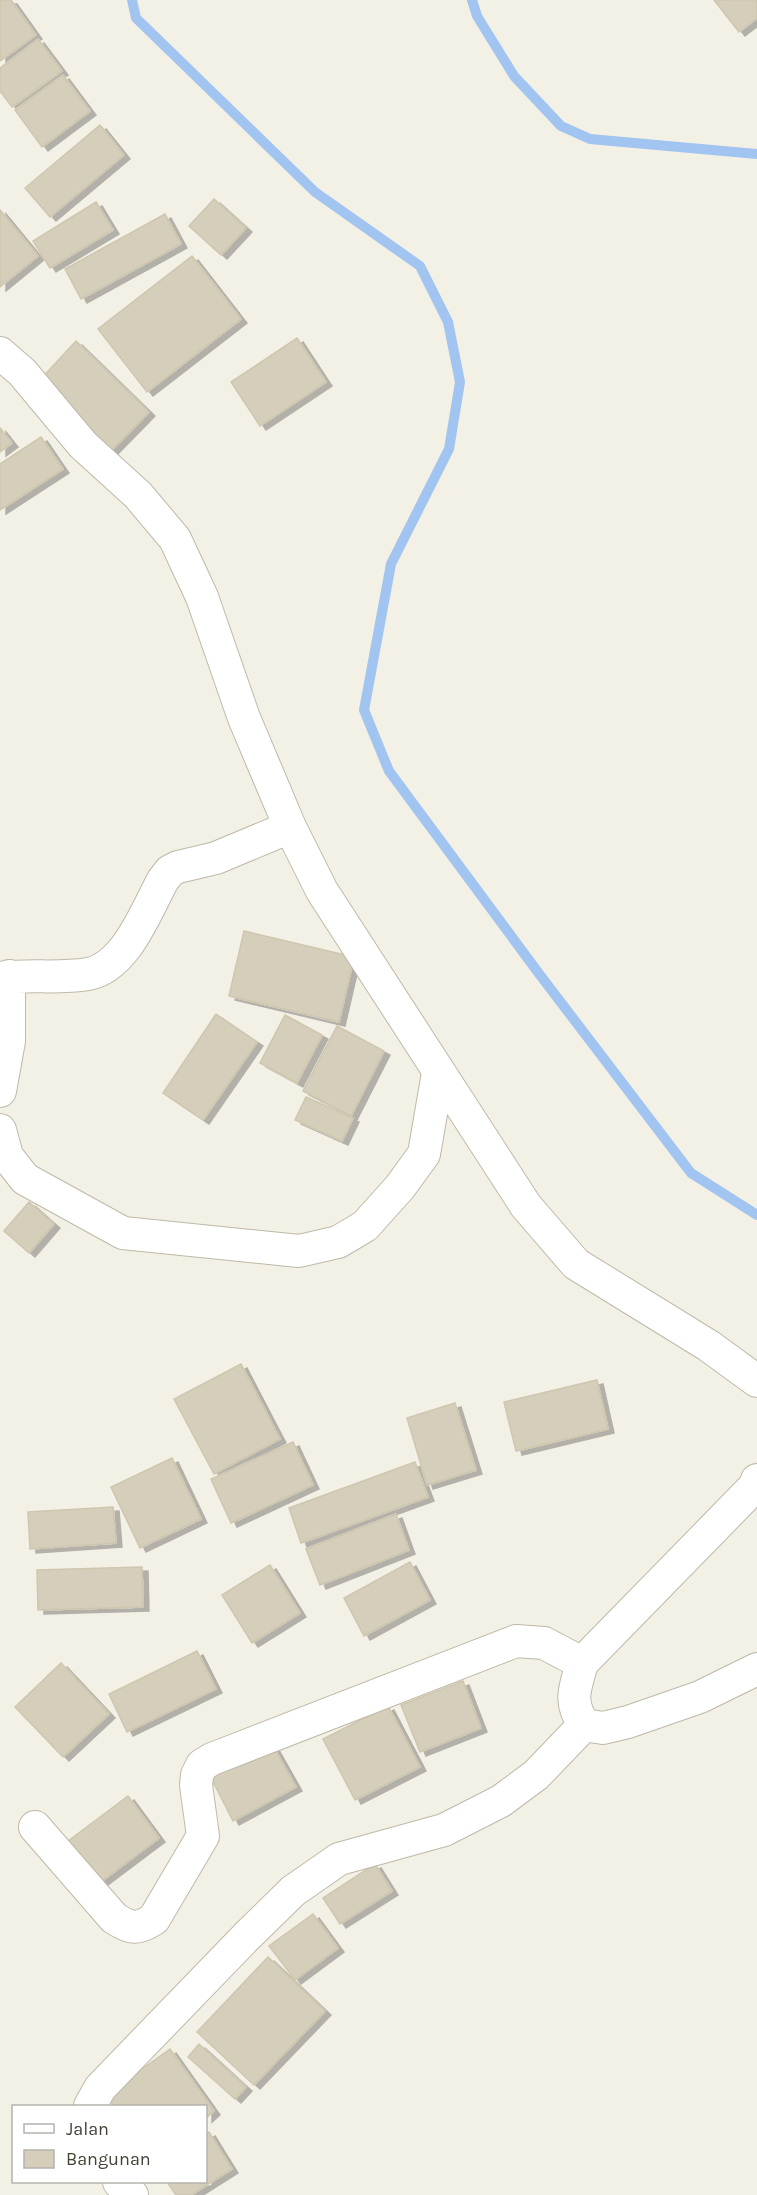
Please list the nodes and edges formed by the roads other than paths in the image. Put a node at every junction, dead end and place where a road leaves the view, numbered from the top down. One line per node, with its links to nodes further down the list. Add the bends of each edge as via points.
1 (0, 353): 2 (street, via 22,372 83,445 138,495 175,539 202,597 244,718)
2 (290, 827): 3 (street, via 216,858 170,871 123,952 103,969 88,974); 4 (street, via 322,891)
3 (5, 977): 5 (street, via 9,1041)
4 (438, 1073): 6 (street, via 424,1154 400,1187 365,1226 338,1242 299,1251 123,1233 25,1179 7,1155); 7 (street, via 526,1206 576,1264)
5 (0, 1091)
6 (0, 1130)
7 (757, 1381)
8 (757, 1480): 9 (street)
9 (582, 1663): 11 (street, via 573,1696 576,1713); 12 (street, via 543,1643 516,1641 212,1759 202,1765 197,1775 203,1836 154,1919 141,1927 126,1926 114,1918)
10 (757, 1669): 11 (street, via 700,1697 628,1722 603,1728)
11 (584, 1725): 13 (street, via 536,1775 501,1801 444,1830 339,1859 293,1892 100,2088)
12 (35, 1827)
13 (91, 2105)
14 (121, 2183): 15 (street)
15 (132, 2195)

